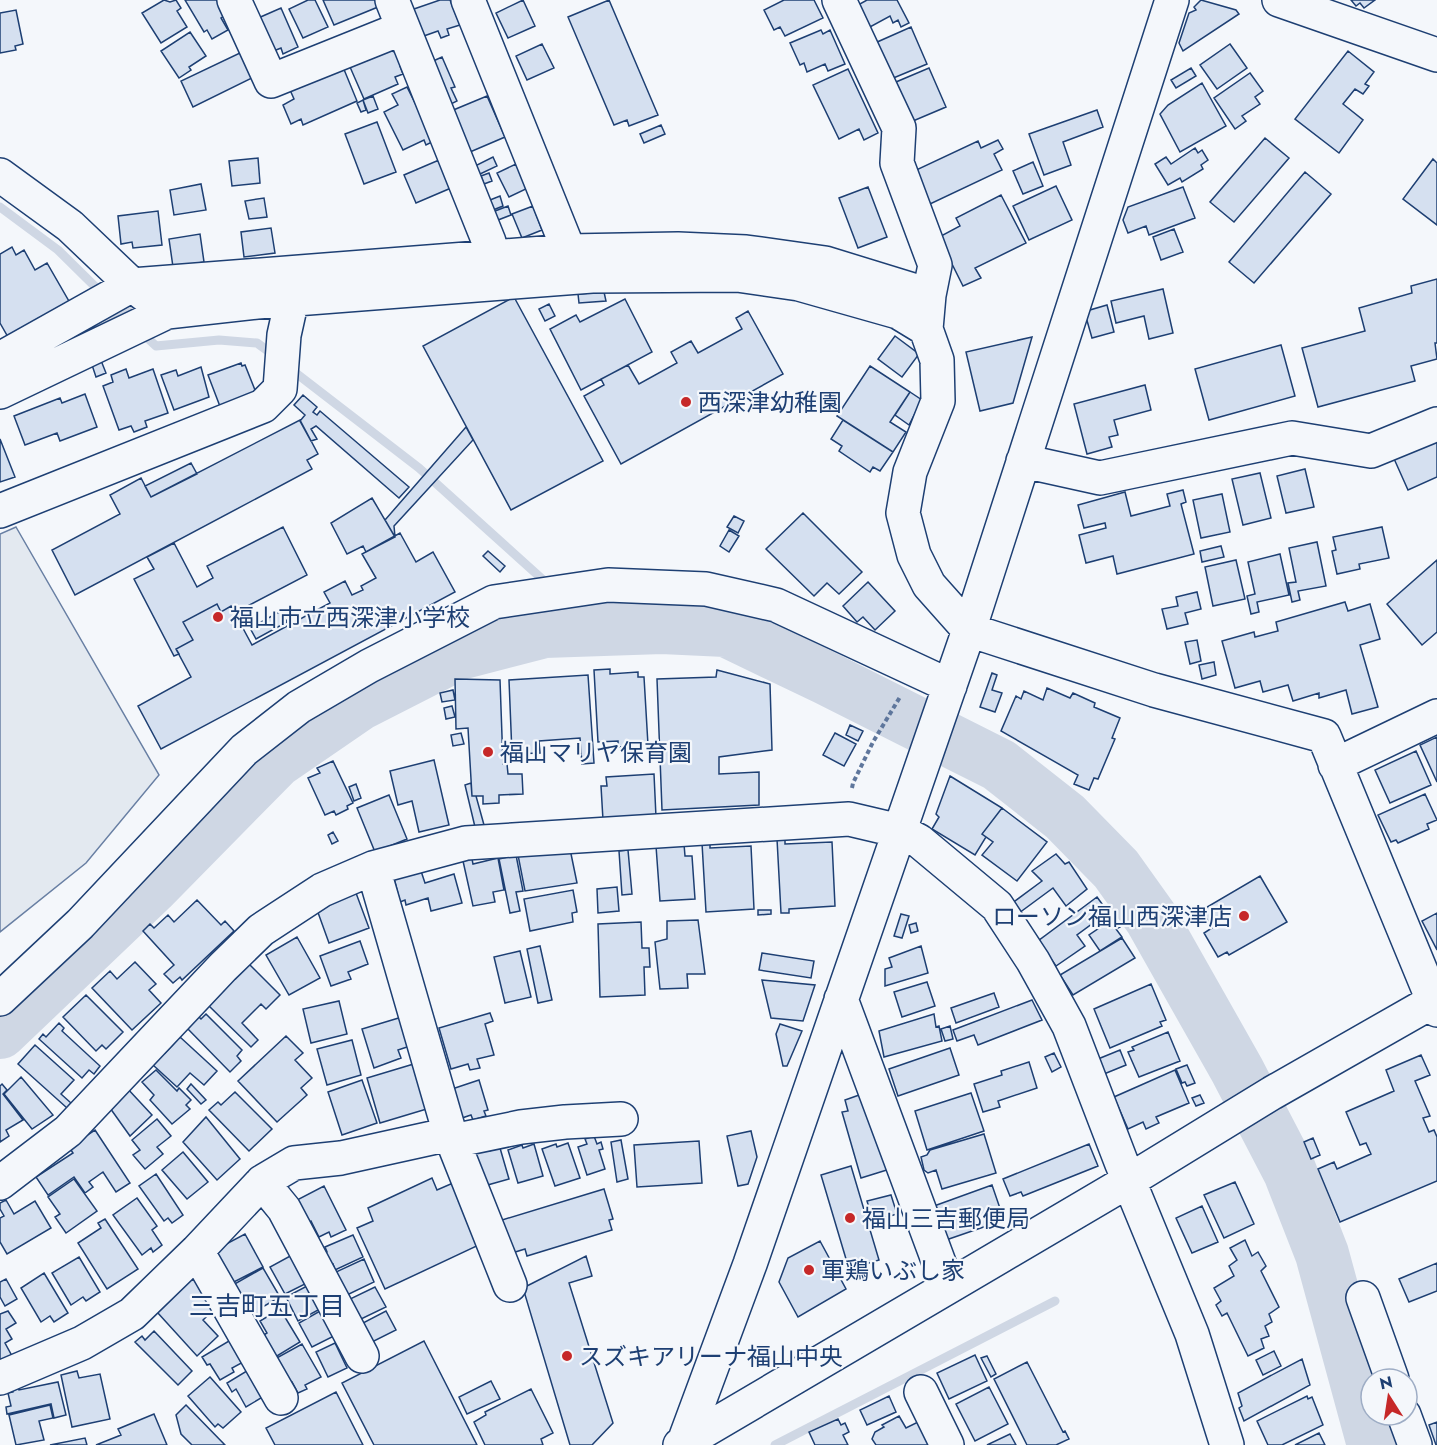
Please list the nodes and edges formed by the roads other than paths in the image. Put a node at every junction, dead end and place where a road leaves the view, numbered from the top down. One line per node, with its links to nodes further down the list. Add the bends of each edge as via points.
1 (234, 0): 6 (street, via 271,81)
2 (468, 0): 9 (street)
3 (839, 0): 12 (street, via 899,128 897,163 935,265)
4 (1172, 0): 19 (street)
5 (1279, 0): 7 (street)
6 (397, 14): 10 (street, via 489,242)
7 (1435, 47)
8 (0, 175): 11 (street, via 70,226)
9 (569, 251): 10 (street); 12 (street, via 746,252 825,263)
10 (489, 257): 11 (street)
11 (116, 294): 14 (street); 16 (street)
12 (929, 295): 15 (street)
13 (292, 299): 14 (street); 15 (street, via 592,276 738,275 799,284 855,299 898,312); 20 (street, via 284,335 280,389 263,406)
14 (147, 322): 17 (street)
15 (926, 328): 21 (street, via 937,360 938,401 909,472 903,513 914,555 929,585)
16 (0, 359)
17 (0, 392)
18 (1437, 424): 19 (street, via 1371,451 1292,438 1100,478)
19 (1023, 461): 21 (street)
20 (0, 512)
21 (969, 630): 22 (street); 24 (street, via 1154,690 1324,736)
22 (947, 693): 25 (street); 27 (street, via 776,605 706,589 608,585 494,602 299,707 244,750 80,924)
23 (1437, 716): 24 (street)
24 (1335, 765): 29 (street)
25 (900, 831): 26 (street, via 849,819 466,843); 28 (street); 32 (street, via 919,841 996,906 1027,951 1069,1026)
26 (373, 868): 31 (street); 34 (street, via 321,890 261,930 68,1131)
27 (0, 999)
28 (841, 999): 37 (street); 45 (street, via 750,1264)
29 (1436, 1003): 32 (street, via 1272,1093)
30 (621, 1119): 31 (street, via 554,1123)
31 (451, 1138): 33 (street, via 294,1163); 36 (street)
32 (1130, 1180): 37 (street); 47 (street, via 1192,1334)
33 (262, 1182): 35 (street); 39 (street, via 284,1209)
34 (0, 1183)
35 (197, 1251): 41 (street, via 132,1314 82,1343); 43 (street)
36 (510, 1286)
37 (948, 1287): 45 (street)
38 (1363, 1298): 40 (street)
39 (362, 1356)
40 (1388, 1367)
41 (0, 1378)
42 (921, 1392): 46 (street)
43 (281, 1398)
44 (1408, 1427): 48 (street)
45 (682, 1443)
46 (946, 1445)
47 (1227, 1445)
48 (1415, 1445)

